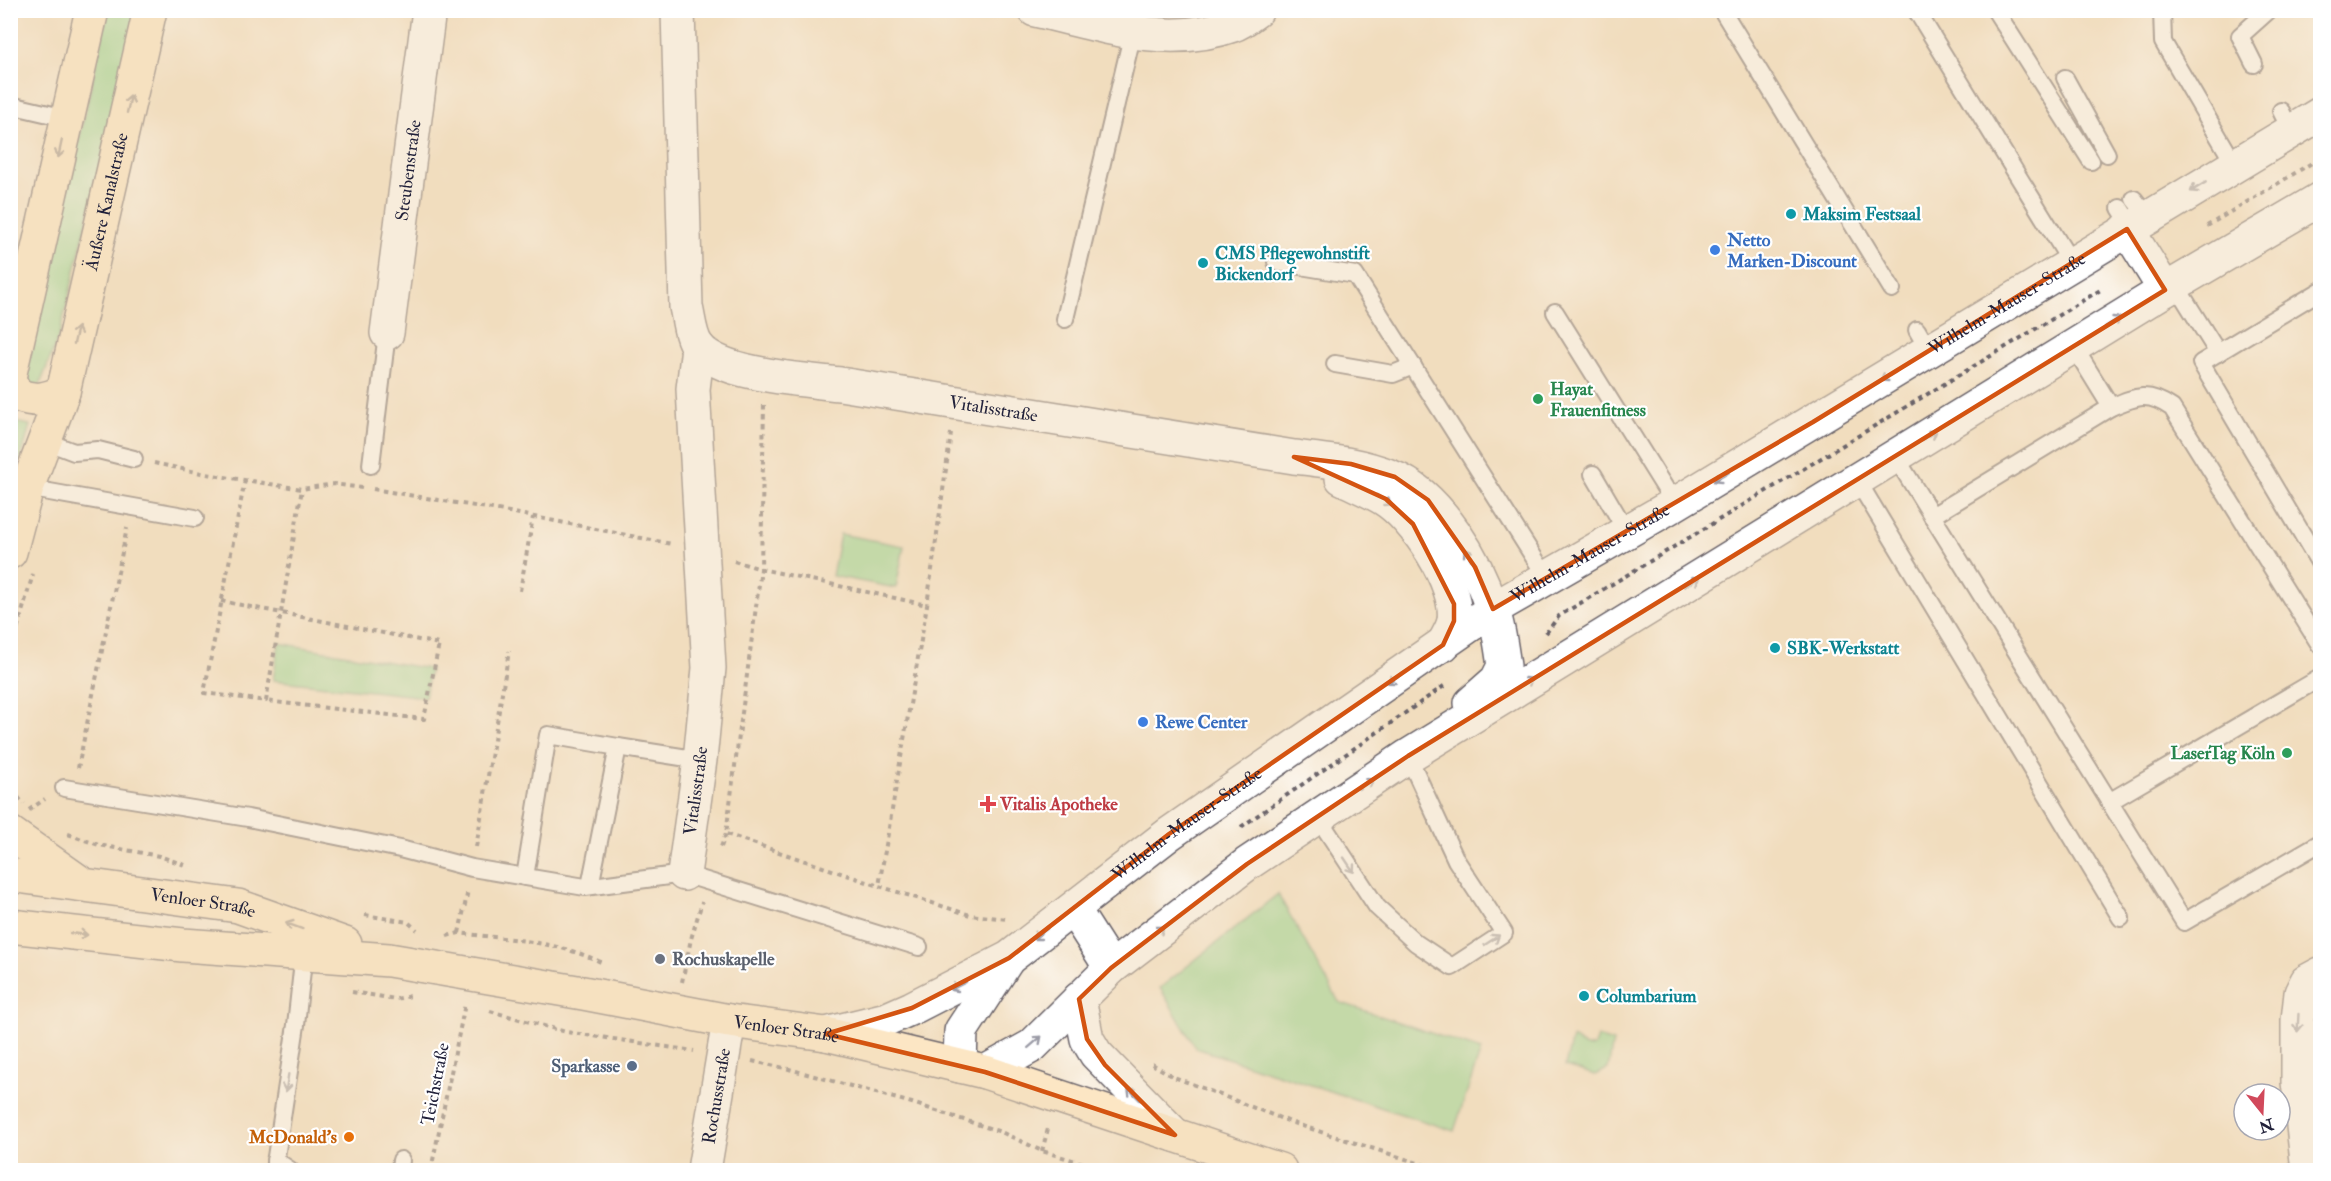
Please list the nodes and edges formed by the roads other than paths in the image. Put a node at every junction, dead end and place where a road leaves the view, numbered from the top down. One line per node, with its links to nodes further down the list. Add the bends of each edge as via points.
1 (92, 10): 17 (main road)
2 (150, 10): 38 (main road, Äußere Kanalstraße, one-way to 2)
3 (429, 10): 30 (street, Steubenstraße)
4 (678, 10): 31 (street, Vitalisstraße, via 686,307)
5 (1035, 10): 12 (street)
6 (1257, 10): 12 (street, via 1235,24 1198,34 1166,35)
7 (1722, 10): 26 (lane)
8 (1916, 10): 24 (lane)
9 (1995, 10): 19 (lane)
10 (2163, 10): 20 (lane, via 2163,42)
11 (2269, 10): 13 (lane, via 2240,36)
12 (1130, 24): 29 (lane)
13 (2254, 64)
14 (2065, 78): 18 (lane)
15 (10, 105): 17 (lane)
16 (2320, 114): 20 (street, Wilhelm-Mauser-Straße, via 2286,121)
17 (66, 118): 36 (main road, one-way to 36)
18 (2108, 154)
19 (2091, 161)
20 (2235, 165): 22 (street, Wilhelm-Mauser-Straße, one-way to 22)
21 (2320, 199): 25 (street)
22 (2132, 216): 24 (street, Wilhelm-Mauser-Straße); 25 (street)
23 (1276, 262): 35 (lane, via 1355,275)
24 (2072, 264): 48 (street, Wilhelm-Mauser-Straße, one-way to 48, via 1923,340)
25 (2170, 287): 32 (street, one-way to 25); 33 (lane)
26 (1892, 289)
27 (2320, 291): 33 (lane)
28 (1555, 312): 48 (lane)
29 (1065, 319)
30 (387, 333): 44 (lane)
31 (698, 347): 42 (street, Vitalisstraße, via 716,360 765,374); 61 (street, Vitalisstraße, via 693,389 709,668)
32 (2074, 347): 39 (lane); 41 (street, one-way to 32)
33 (2218, 353): 53 (lane, via 2201,363)
34 (1335, 364): 35 (lane, via 1393,374)
35 (1413, 366): 54 (lane)
36 (10, 373)
37 (10, 382): 38 (main road, via 17,395 30,400 43,400)
38 (63, 392): 40 (main road, Äußere Kanalstraße)
39 (2111, 407): 49 (lane); 57 (lane, via 2144,396 2159,399 2172,408)
40 (45, 441): 43 (lane, via 74,452 98,450); 47 (main road, Äußere Kanalstraße)
41 (1895, 456): 46 (street); 49 (lane)
42 (1294, 457): 55 (street, Vitalisstraße, one-way to 42, via 1470,557 1452,527 1428,500 1395,477 1351,464); 56 (street, Vitalisstraße, one-way to 56, via 1386,499 1413,524 1445,579 1454,604 1454,621)
43 (134, 459)
44 (371, 465)
45 (1593, 474): 51 (lane)
46 (1857, 480): 60 (street, one-way to 46); 73 (lane)
47 (27, 488): 50 (lane); 52 (main road, Äußere Kanalstraße)
48 (1675, 504): 51 (street, Wilhelm-Mauser-Straße)
49 (1932, 516): 63 (lane)
50 (195, 518)
51 (1627, 532): 54 (street, Wilhelm-Mauser-Straße)
52 (10, 552)
53 (2320, 564)
54 (1547, 578): 55 (street, Wilhelm-Mauser-Straße)
55 (1493, 609): 56 (street, Wilhelm-Mauser-Straße); 60 (street, Vitalisstraße, via 1504,666 1497,680)
56 (1443, 645): 72 (street, Wilhelm-Mauser-Straße, one-way to 72, via 1169,834)
57 (2320, 645)
58 (2320, 678): 63 (lane)
59 (618, 747): 61 (lane); 68 (lane, via 548,735); 71 (lane)
60 (1415, 752): 64 (street, one-way to 60); 64 (lane, one-way to 60, via 1377,907 1416,943 1452,967 1504,933 1456,860)
61 (700, 760): 69 (street, Vitalisstraße)
62 (69, 789): 68 (lane, via 248,818)
63 (2109, 802): 66 (lane, via 2184,922)
64 (1317, 816): 79 (street, one-way to 64)
65 (10, 833): 70 (main road)
66 (2320, 843)
67 (10, 875): 70 (main road, Venloer Straße)
68 (525, 877): 71 (lane)
69 (696, 878): 71 (lane); 75 (lane)
70 (82, 884): 78 (main road, Venloer Straße, one-way to 70, via 238,906)
71 (590, 886)
72 (1063, 917): 77 (street, Wilhelm-Mauser-Straße, one-way to 77); 79 (street)
73 (2121, 918)
74 (14, 929): 76 (main road, Venloer Straße, one-way to 76)
75 (919, 947)
76 (304, 952): 78 (main road, Venloer Straße); 86 (lane, one-way to 86)
77 (1009, 958): 83 (street, Wilhelm-Mauser-Straße, one-way to 83, via 887,1019); 84 (street, Wilhelm-Mauser-Straße, via 961,1031)
78 (389, 960): 82 (main road, Venloer Straße)
79 (1111, 968): 81 (street)
80 (2320, 974): 90 (street, one-way to 90, via 2307,981 2301,993 2298,1020 2298,1082)
81 (1079, 999): 84 (street, one-way to 81, via 1032,1046); 85 (street, Venloer Straße, one-way to 81, via 1096,1054 1087,1039)
82 (729, 1021): 83 (main road, Venloer Straße); 88 (street, Rochusstraße)
83 (826, 1034): 84 (main road, Venloer Straße)
84 (973, 1069): 85 (main road, Venloer Straße)
85 (1175, 1135): 89 (main road, Venloer Straße)
86 (274, 1165): 87 (lane)
87 (290, 1170)
88 (704, 1170)
89 (1280, 1170)
90 (2308, 1170)

